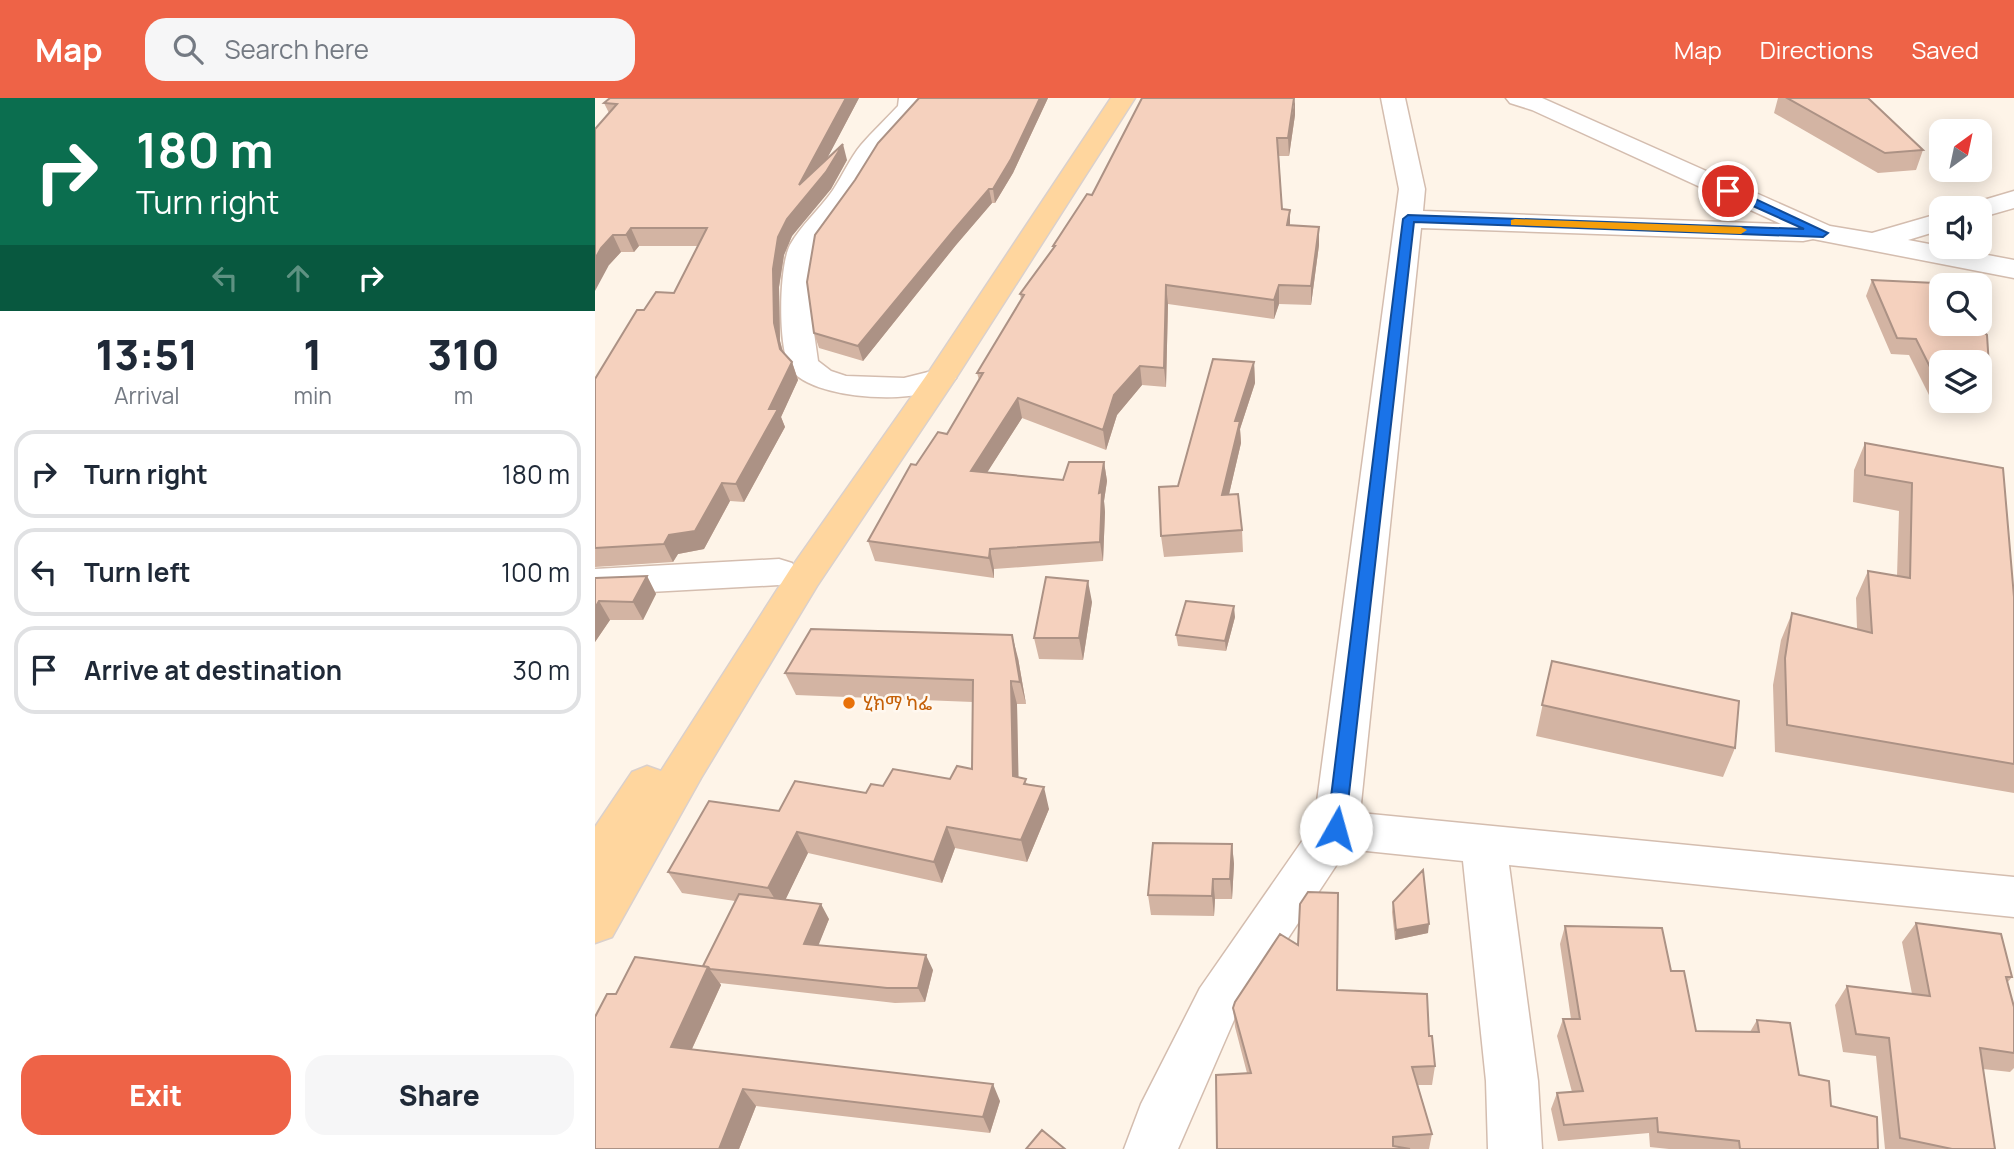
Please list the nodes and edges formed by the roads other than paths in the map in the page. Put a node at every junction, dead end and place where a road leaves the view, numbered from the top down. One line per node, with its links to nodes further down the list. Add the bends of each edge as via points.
1 (911, 98): 14 (street, via 910,108 869,150 844,193 803,247 794,297 803,364 820,378 843,386)
2 (1091, 98): 14 (main road)
3 (1123, 98): 13 (main road)
4 (1393, 98): 8 (street, via 1412,189)
5 (1517, 98): 10 (street)
6 (2014, 199): 7 (street)
7 (1992, 205)
8 (1408, 219): 10 (street); 18 (street)
9 (1929, 225): 11 (street)
10 (1823, 233): 11 (street)
11 (1873, 242): 12 (street)
12 (2014, 270)
13 (940, 378): 14 (street); 17 (main road)
14 (905, 388): 15 (main road)
15 (779, 572): 16 (street); 17 (main road)
16 (595, 582)
17 (673, 765): 20 (main road); 22 (main road)
18 (1336, 829): 19 (street); 23 (street, via 1217,1004)
19 (1484, 844): 21 (street); 24 (street, via 1512,1081)
20 (595, 865)
21 (2014, 897)
22 (595, 922)
23 (1150, 1149)
24 (1514, 1149)

